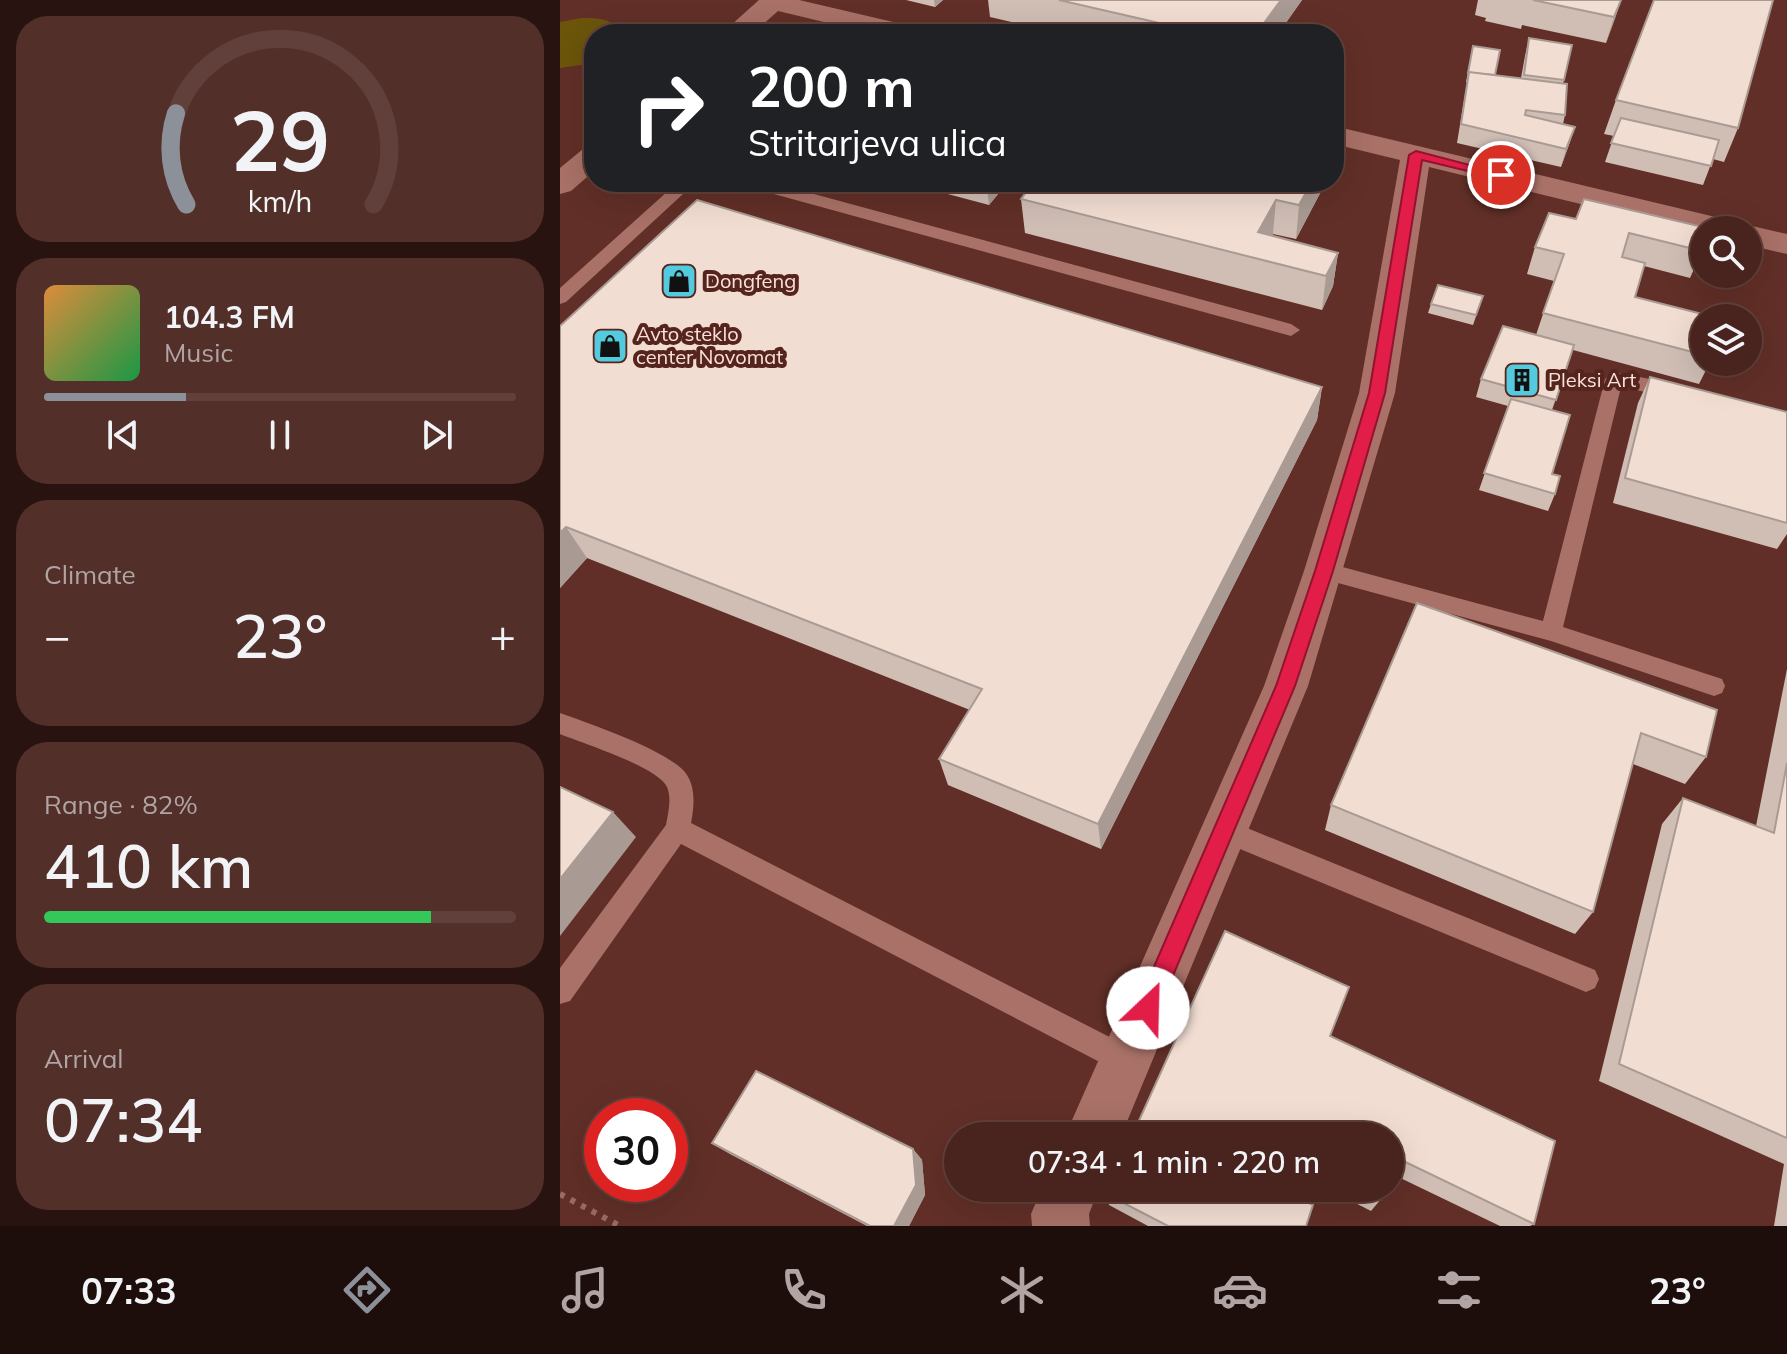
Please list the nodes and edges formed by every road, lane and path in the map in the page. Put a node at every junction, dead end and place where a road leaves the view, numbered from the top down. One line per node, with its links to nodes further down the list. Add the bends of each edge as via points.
1 (774, 1): 2 (street); 3 (street)
2 (747, 24)
3 (868, 24)
4 (1344, 137): 5 (street)
5 (1416, 155): 10 (street); 16 (street, via 1377,393)
6 (584, 164): 7 (street)
7 (560, 184)
8 (677, 192): 13 (lane)
9 (787, 192): 14 (lane)
10 (1690, 221)
11 (1762, 238): 12 (street)
12 (1787, 244)
13 (564, 290)
14 (1291, 330)
15 (1693, 394): 17 (lane, via 1614,379)
16 (1324, 571): 17 (lane); 21 (street, via 1286,686)
17 (1551, 632): 18 (lane)
18 (1714, 686)
19 (560, 723): 20 (lane, via 662,766 678,781 682,805)
20 (677, 829): 23 (lane); 24 (lane)
21 (1225, 831): 22 (lane); 24 (street)
22 (1586, 979)
23 (560, 991)
24 (1125, 1060): 25 (street)
25 (1099, 1122)
26 (560, 1194): 28 (path)
27 (1065, 1202): 29 (street)
28 (620, 1226)
29 (1061, 1226)

